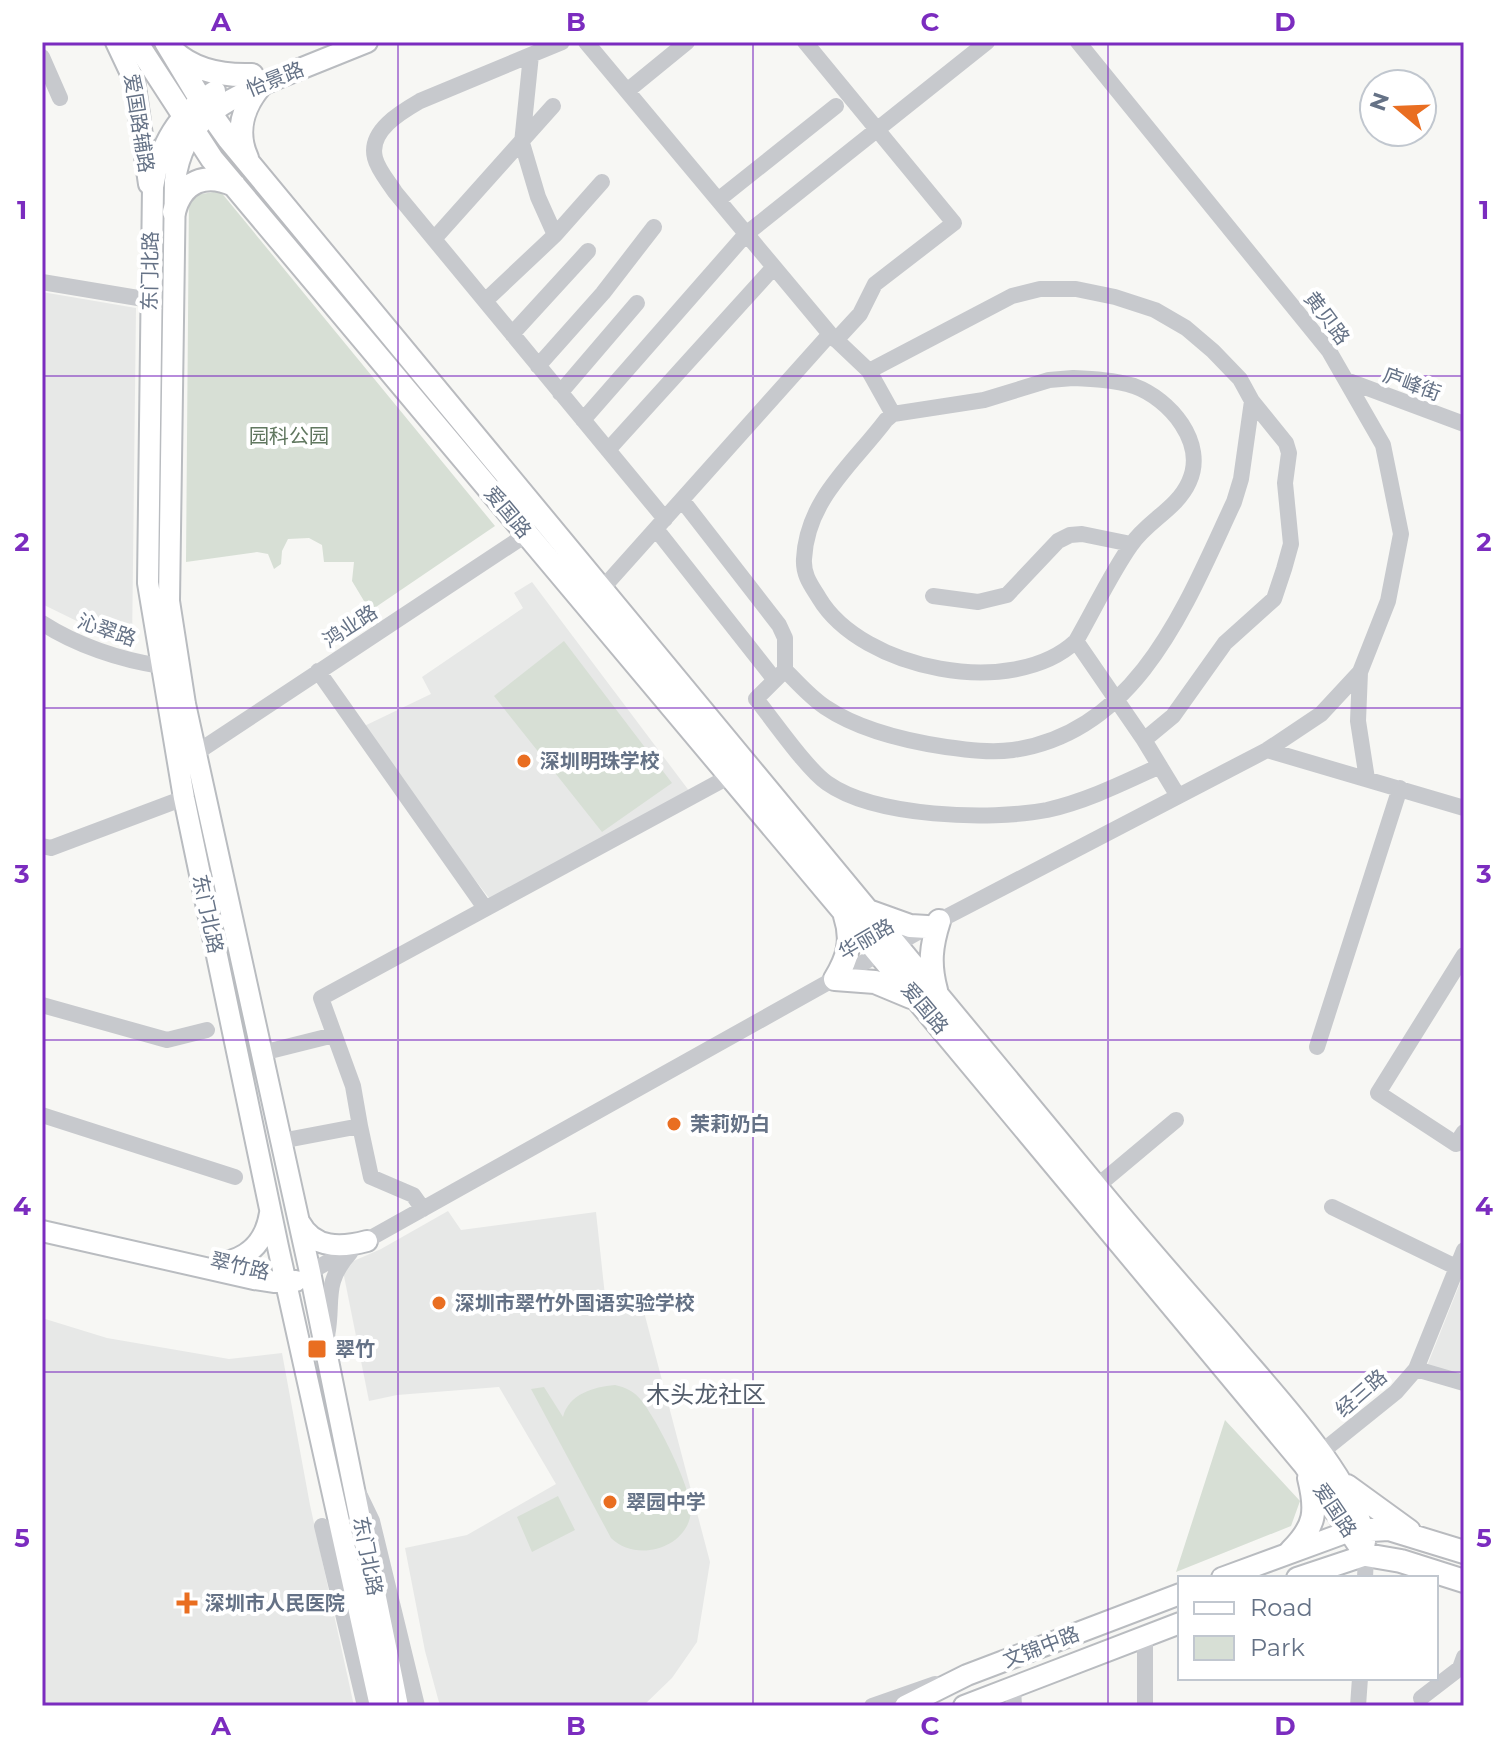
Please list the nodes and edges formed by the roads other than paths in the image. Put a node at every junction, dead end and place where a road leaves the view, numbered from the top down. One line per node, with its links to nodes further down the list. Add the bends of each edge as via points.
1 (116, 42): 27 (main road, 爱国路辅路, via 134,80)
2 (136, 42): 20 (highway, 爱国路)
3 (333, 42): 14 (main road, 怡景路)
4 (367, 42): 14 (main road, 怡景路)
5 (562, 42): 12 (street)
6 (586, 42): 15 (street)
7 (687, 42): 15 (street)
8 (805, 42): 21 (street)
9 (987, 42): 21 (street)
10 (1078, 42): 42 (street, 黄贝路, via 1320,339)
11 (166, 43): 14 (highway, via 201,68); 17 (highway, 爱国路)
12 (531, 55): 22 (street); 31 (street, via 420,101 395,117 377,140 375,157 381,171)
13 (42, 57): 16 (street)
14 (256, 80): 17 (main road, 怡景路, via 216,91); 23 (highway, via 241,124)
15 (627, 91): 26 (street)
16 (60, 98)
17 (206, 106): 20 (main road, 怡景路); 23 (highway, 爱国路)
18 (553, 106): 22 (street)
19 (836, 106): 26 (street)
20 (188, 123): 25 (highway, 爱国路); 27 (main road, 东门北路, via 168,135 159,159)
21 (876, 130): 29 (street); 39 (street, via 954,223 875,284 860,314)
22 (522, 143): 30 (street); 31 (street)
23 (249, 163): 53 (highway, 爱国路)
24 (602, 182): 30 (street)
25 (234, 185): 27 (highway, via 196,181); 51 (highway, 爱国路)
26 (718, 200): 29 (street)
27 (163, 210): 35 (main road, 东门北路); 64 (main road, 东门北路, via 169,601)
28 (654, 227): 40 (street)
29 (746, 234): 33 (street); 46 (street)
30 (555, 235): 36 (street)
31 (434, 239): 36 (street)
32 (588, 251): 38 (street)
33 (774, 267): 39 (street); 48 (street)
34 (42, 282): 35 (street)
35 (150, 300): 57 (main road, 东门北路, via 148,583)
36 (485, 301): 38 (street)
37 (637, 303): 43 (street)
38 (512, 334): 40 (street)
39 (833, 337): 41 (street); 49 (street)
40 (538, 366): 43 (street)
41 (869, 371): 44 (street, via 1012,296 1076,289 1155,310 1186,328 1240,379); 45 (street)
42 (1346, 380): 47 (street, 庐峰街); 59 (street, 黄贝路, via 1383,445 1401,534 1388,601)
43 (560, 393): 46 (street)
44 (1252, 401): 61 (street, via 1234,502 1171,629); 62 (street, via 1289,453 1285,483 1291,544 1284,569 1274,599 1225,643 1173,716)
45 (893, 414): 52 (street, via 984,400 1049,380 1111,381 1146,392 1184,428 1193,461 1181,497); 56 (street, via 818,504 804,561 806,576 823,604 842,626 869,644 930,668 1002,672 1046,660)
46 (583, 420): 48 (street)
47 (1464, 424)
48 (608, 450): 50 (street)
49 (682, 500): 50 (street); 60 (street, via 779,625 785,638)
50 (660, 524): 53 (street); 60 (street, via 723,615)
51 (527, 534): 58 (street, 鸿业路); 66 (highway, 爱国路)
52 (1131, 544): 54 (street, via 1070,535 1007,595 978,602); 56 (street)
53 (601, 590): 75 (highway, 爱国路)
54 (933, 596)
55 (42, 623): 57 (street, 沁翠路, via 65,637)
56 (1076, 641): 61 (street)
57 (161, 666): 70 (main road, 东门北路)
58 (318, 671): 64 (street, 鸿业路); 73 (street)
59 (1360, 672): 63 (street, 黄贝路, via 1321,714); 67 (street, 黄贝路, via 1358,721)
60 (780, 675): 61 (street, via 840,717 926,744 976,751 1045,742); 65 (street, via 756,699 823,780 884,805 938,814 1046,810 1094,796)
61 (1118, 701): 62 (street)
62 (1144, 740): 65 (street)
63 (1267, 750): 67 (street); 69 (street, 华丽路)
64 (196, 753): 85 (main road, 东门北路)
65 (1160, 766): 69 (street)
66 (730, 776): 73 (street); 74 (highway, 爱国路)
67 (1367, 779): 68 (street)
68 (1400, 788): 71 (street); 84 (street)
69 (1178, 796): 76 (street, 华丽路)
70 (184, 798): 72 (street, via 51,848); 94 (main road, 东门北路)
71 (1464, 808)
72 (42, 846)
73 (485, 908): 83 (street, via 321,998)
74 (843, 911): 77 (highway, 爱国路); 79 (highway, via 850,938)
75 (867, 911): 76 (highway, via 910,926); 77 (highway, 爱国路)
76 (933, 924): 77 (street, 华丽路); 80 (highway)
77 (887, 949): 79 (street, 华丽路); 80 (highway, 爱国路)
78 (1464, 955): 89 (street, via 1378,1093)
79 (835, 979): 80 (highway, via 875,982); 95 (street, 华丽路)
80 (928, 998): 92 (highway, 爱国路); 108 (highway, 爱国路)
81 (42, 1005): 82 (street, via 167,1040)
82 (207, 1030)
83 (334, 1035): 85 (street); 88 (street, via 353,1086)
84 (1317, 1047)
85 (262, 1053): 90 (main road, 东门北路)
86 (42, 1115): 91 (street)
87 (1176, 1120): 92 (street)
88 (360, 1126): 90 (street); 95 (street, via 371,1177 413,1195)
89 (1461, 1140)
90 (281, 1141): 96 (main road, 东门北路)
91 (235, 1177)
92 (1096, 1187): 108 (highway, 爱国路, via 1294,1419)
93 (1332, 1207): 102 (street)
94 (270, 1209): 101 (main road, via 255,1247); 104 (main road, 东门北路)
95 (423, 1209): 99 (street, 华丽路)
96 (298, 1218): 99 (main road, via 305,1231 326,1244); 103 (main road, 东门北路)
97 (42, 1220): 101 (main road, 翠竹路)
98 (42, 1231): 104 (main road, 翠竹路, via 254,1279)
99 (362, 1243): 103 (street, 华丽路); 105 (street, via 333,1279)
100 (1464, 1250): 102 (street, 经三路)
101 (225, 1262): 104 (main road, 翠竹路)
102 (1460, 1269): 106 (street, 经三路)
103 (310, 1272): 104 (main road, 翠竹路); 105 (main road, 东门北路)
104 (286, 1280): 131 (main road, 东门北路)
105 (325, 1346): 110 (main road, 东门北路)
106 (1416, 1369): 107 (street); 108 (street, 经三路, via 1396,1392)
107 (1464, 1383)
108 (1312, 1460): 109 (highway, 爱国路); 112 (highway, 爱国路); 114 (highway, via 1313,1519)
109 (1337, 1478): 112 (highway, 爱国路); 113 (highway)
110 (352, 1479): 122 (main road, 东门北路); 134 (street, via 372,1521)
111 (322, 1526): 130 (street)
112 (1357, 1530): 113 (highway, via 1389,1529); 114 (main road); 116 (highway, 爱国路)
113 (1417, 1537): 115 (highway)
114 (1291, 1551): 117 (main road)
115 (1464, 1552)
116 (1366, 1555): 118 (main road); 119 (street); 120 (highway)
117 (1227, 1576)
118 (1303, 1576)
119 (1365, 1576)
120 (1464, 1581)
121 (1178, 1595): 126 (main road, 文锦中路)
122 (381, 1622): 132 (main road, 东门北路); 133 (main road, via 399,1653)
123 (1178, 1624): 124 (main road, 文锦中路)
124 (1145, 1637): 128 (main road, 文锦中路); 138 (street)
125 (1463, 1665): 129 (street)
126 (967, 1675): 135 (street); 136 (main road, 文锦中路)
127 (1360, 1680): 139 (street)
128 (1014, 1697): 137 (main road, 文锦中路)
129 (1421, 1698)
130 (365, 1706)
131 (380, 1706)
132 (398, 1706)
133 (410, 1706)
134 (417, 1706)
135 (872, 1706)
136 (905, 1706)
137 (964, 1706)
138 (1145, 1706)
139 (1358, 1706)

